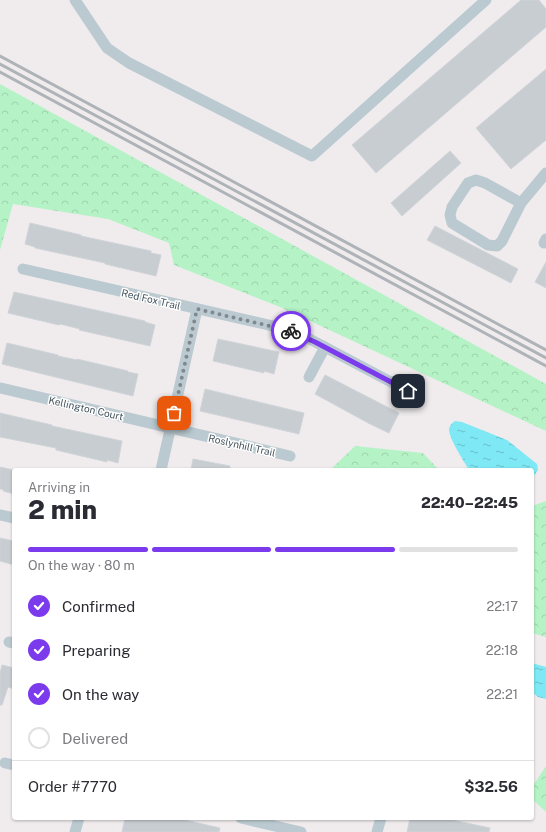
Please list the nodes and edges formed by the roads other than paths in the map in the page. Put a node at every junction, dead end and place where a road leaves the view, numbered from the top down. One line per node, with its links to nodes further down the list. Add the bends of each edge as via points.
1 (75, 0): 2 (street, via 107,48 129,63 312,156)
2 (486, 0)
3 (546, 173): 4 (street)
4 (521, 204): 4 (street, via 497,246 488,245 452,223 450,215 452,207 468,184 476,180)
5 (23, 269): 6 (street, Red Fox Trail)
6 (197, 309): 7 (street, Red Fox Trail, via 286,329); 11 (street)
7 (325, 347): 8 (street); 10 (street, Red Fox Trail)
8 (309, 378)
9 (1, 388): 11 (street, Kellington Court)
10 (408, 391)
11 (171, 428): 12 (street, Roslynhill Trail); 13 (street)
12 (290, 456)
13 (161, 468)
14 (0, 515): 15 (street)
15 (12, 518)
16 (78, 820): 19 (street)
17 (250, 820): 20 (street)
18 (380, 820): 21 (street)
19 (75, 832)
20 (301, 832)
21 (377, 832)

